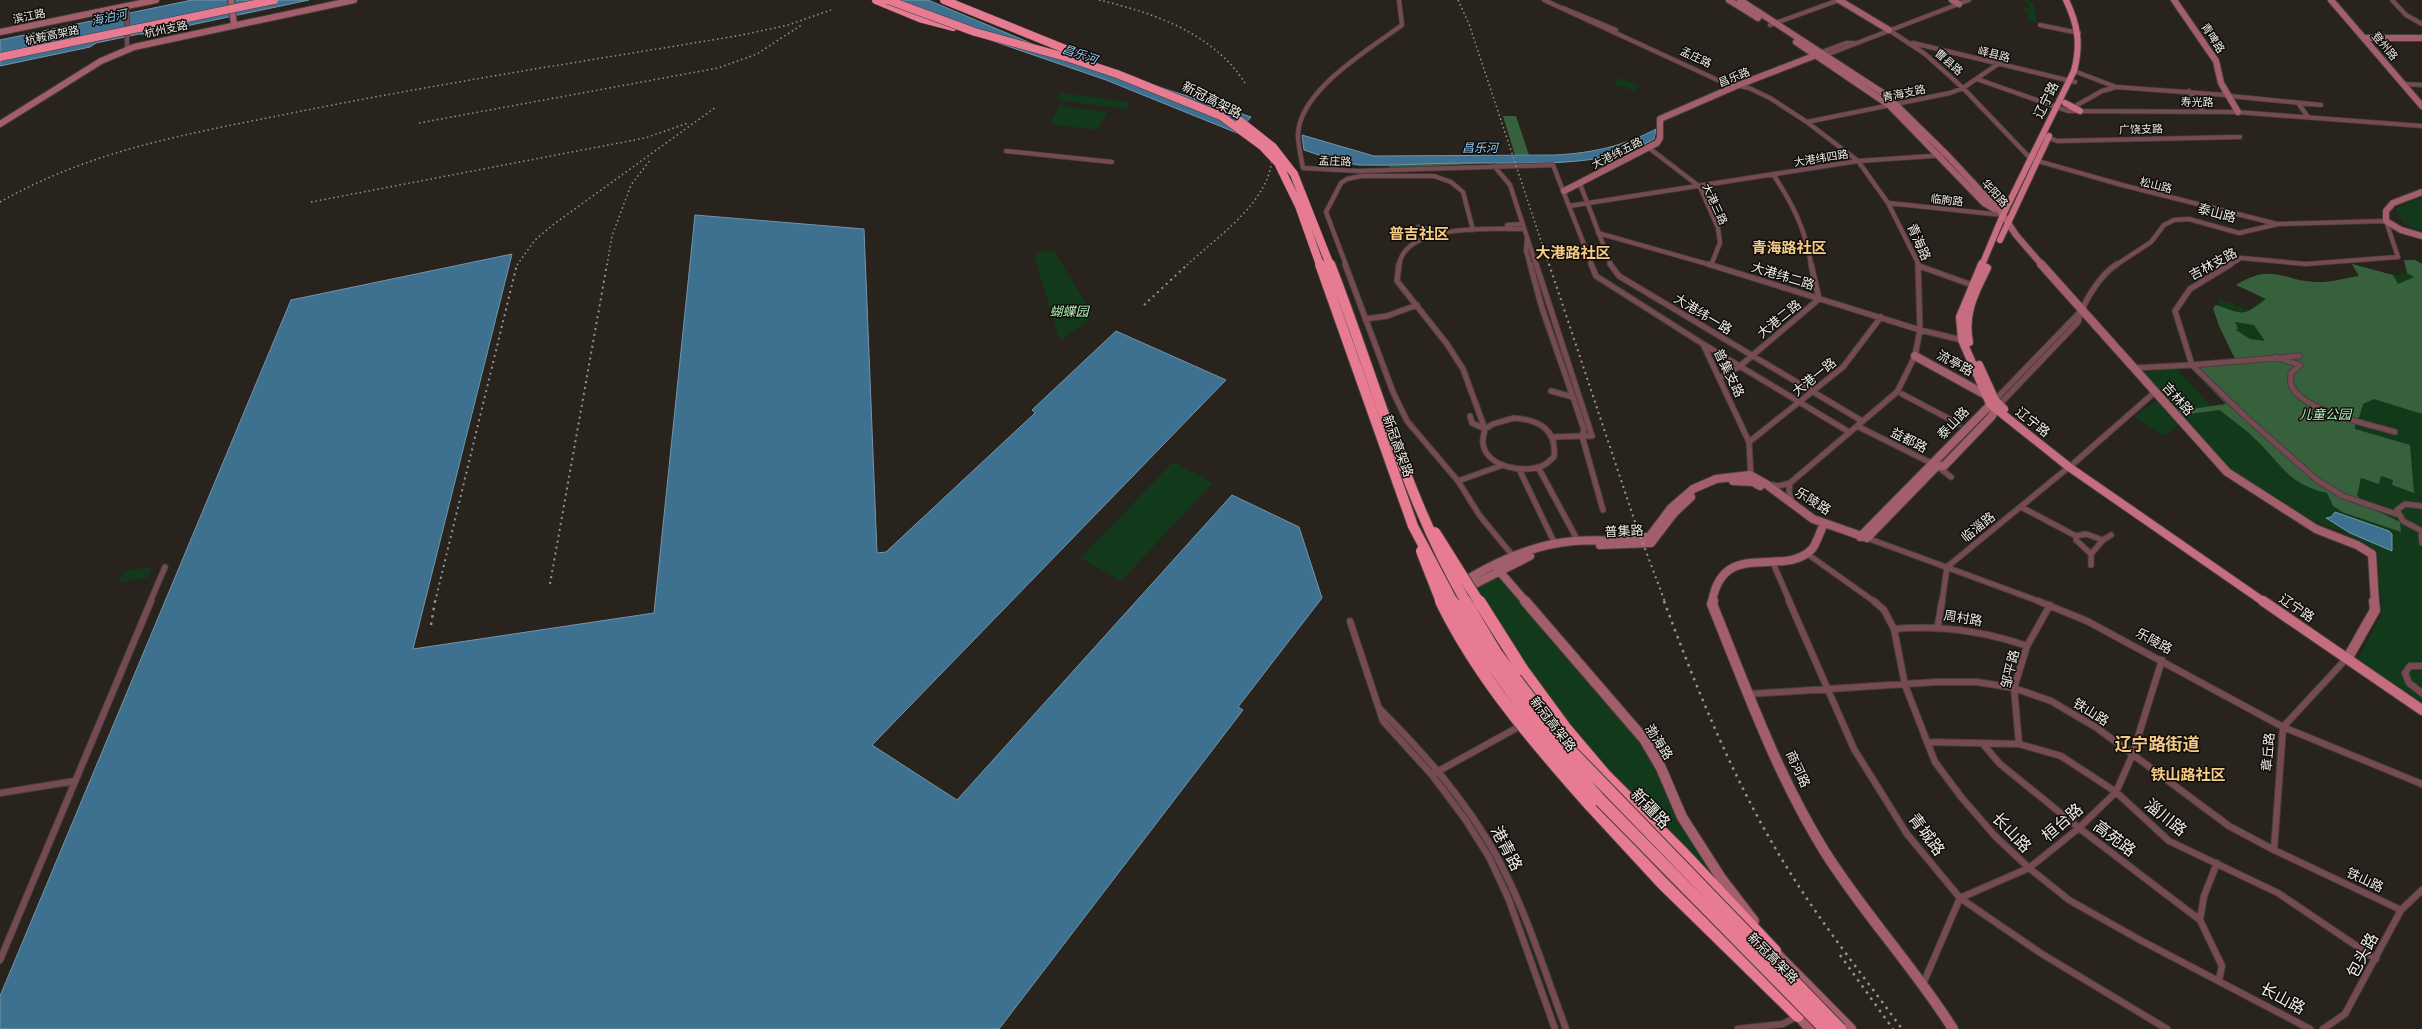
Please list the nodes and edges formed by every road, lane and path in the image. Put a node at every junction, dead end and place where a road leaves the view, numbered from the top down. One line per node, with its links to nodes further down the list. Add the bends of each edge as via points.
1 (156, 0): 24 (street, 滨江路)
2 (231, 0): 26 (street)
3 (258, 0): 38 (highway, 杭鞍高架路, bridge)
4 (274, 0): 40 (highway, 杭鞍高架路, bridge)
5 (341, 0): 26 (street, 杭州支路)
6 (354, 0): 26 (street, 杭州支路)
7 (876, 0): 32 (highway, bridge, via 922,19)
8 (888, 0): 32 (highway, 新冠高架路, bridge)
9 (944, 0): 25 (highway, 新冠高架路, bridge)
10 (955, 0): 25 (highway, bridge)
11 (1398, 0): 77 (street, 孟庄路, via 1402,25 1324,83 1307,106 1298,134 1301,166 1358,171)
12 (1544, 0): 47 (street, 孟庄路, via 1559,7 1570,8)
13 (1729, 0): 27 (street, 华阳路)
14 (1740, 0): 27 (street, 华阳路)
15 (1839, 0): 27 (street); 30 (street, 曹县路)
16 (1952, 0): 23 (street)
17 (1969, 0): 23 (street, 昌乐路)
18 (2066, 0): 33 (main road, 辽宁路)
19 (2070, 0): 42 (main road, 辽宁路, via 2084,34 2084,57)
20 (2174, 0): 61 (street, 青啤路, via 2216,61 2221,83)
21 (2331, 0): 34 (street, 登州路)
22 (2392, 0): 28 (street, via 2406,15)
23 (1959, 4): 30 (street, 昌乐路)
24 (127, 6): 31 (street, 滨江路); 37 (street)
25 (984, 16): 149 (highway, 新冠高架路, bridge, via 1219,109 1252,129 1273,147 1294,174 1311,213)
26 (233, 22): 37 (street, 杭州支路)
27 (1774, 24): 39 (street, 华阳路)
28 (2422, 24)
29 (2040, 25): 33 (street)
30 (1889, 30): 36 (street, 曹县路); 39 (street, 昌乐路)
31 (0, 32)
32 (975, 32): 152 (highway, 新冠高架路, bridge, via 1069,58 1190,102 1221,116 1244,131 1278,163 1299,206)
33 (2080, 33): 42 (main road, 辽宁路)
34 (2365, 38): 35 (street); 45 (street, 登州路)
35 (2422, 38)
36 (1908, 42): 41 (street, 峄县路); 49 (street, 曹县路)
37 (129, 47): 63 (street, 杭州支路, via 91,63); 66 (street, 杭州支路, via 101,61)
38 (0, 54)
39 (1822, 54): 47 (street, 昌乐路); 54 (street, 华阳路); 56 (street, 华阳路)
40 (0, 57)
41 (1998, 64): 43 (street, 青海支路); 44 (street, 峄县路)
42 (2077, 72): 44 (main road, 辽宁路); 48 (street)
43 (1977, 78): 49 (street, 青海支路); 58 (street)
44 (2072, 81): 58 (main road, 辽宁路)
45 (2403, 84): 46 (street); 57 (street, 登州路)
46 (2422, 85)
47 (1736, 86): 64 (street, 昌乐路); 65 (street, 青海路, via 1749,88 1770,98)
48 (2116, 87): 50 (street); 58 (street)
49 (1963, 88): 54 (street, 青海支路); 74 (street, 曹县路)
50 (2189, 91): 51 (street); 60 (street)
51 (2225, 95)
52 (2230, 96): 53 (street)
53 (2298, 103): 55 (street); 62 (street)
54 (1896, 104): 56 (street, 青海支路); 72 (street, 华阳路)
55 (2322, 105)
56 (1889, 106): 65 (street, 青海支路); 73 (street, 华阳路)
57 (2422, 106)
58 (2065, 108): 59 (main road); 69 (main road, 辽宁路)
59 (2080, 111): 60 (street, 寿光路)
60 (2202, 111): 61 (street, 寿光路)
61 (2238, 112): 62 (street, 寿光路)
62 (2308, 117): 67 (street, 寿光路)
63 (0, 118)
64 (1660, 120): 70 (street, 大港纬五路, via 1660,138)
65 (1807, 122): 75 (street, 青海路)
66 (0, 124)
67 (2422, 126)
68 (2240, 136): 69 (street, 广饶支路, via 2057,141)
69 (2045, 137): 74 (main road, 辽宁路)
70 (1649, 148): 79 (street, 大港纬五路); 80 (street, 大港三路)
71 (1006, 151): 76 (street)
72 (1947, 155): 73 (street, 大港纬四路); 86 (street, 华阳路)
73 (1938, 156): 75 (street, 大港纬四路); 86 (street, 华阳路, via 1984,203)
74 (2034, 160): 86 (main road, 辽宁路); 88 (main road, 辽宁路); 89 (street, 松山路)
75 (1858, 161): 78 (street, 大港纬四路); 83 (street, 青海路)
76 (1112, 162)
77 (1494, 166): 81 (street, 孟庄路, via 1553,165); 91 (street, via 1496,171 1506,177)
78 (1773, 174): 80 (street, 大港纬四路); 101 (street, 大港二路, via 1795,206 1806,240)
79 (1580, 184): 81 (street, 大港纬五路); 84 (street, 大港纬一路)
80 (1700, 187): 84 (street, 大港纬四路); 98 (street, 大港三路, via 1718,228 1720,242)
81 (1564, 191): 85 (street, 普集支路)
82 (2422, 192): 87 (street, via 2393,203 2386,211)
83 (1888, 203): 86 (street, 临朐路); 99 (street, 青海路)
84 (1588, 204): 85 (street, 大港纬四路); 94 (street, 大港纬一路)
85 (1569, 206): 108 (street, 普集支路, via 1596,276)
86 (2003, 215): 88 (street, 吉林路); 100 (main road, 辽宁路)
87 (2386, 221): 89 (street, 泰山路); 96 (street, via 2401,230); 113 (street, 吉林支路, via 2398,257 2306,264 2241,258 2190,289 2175,311)
88 (2007, 223): 103 (street, 吉林路); 124 (main road, 辽宁路, via 1969,306 1966,319 1968,341)
89 (2278, 224): 103 (street, 泰山路, via 2239,233 2189,220 2174,220 2164,225 2151,242 2108,270)
90 (1507, 225): 91 (street)
91 (1523, 226): 93 (street); 97 (street)
92 (1418, 227): 95 (street, via 1434,231)
93 (1473, 230): 95 (street); 105 (street, via 1463,192 1443,178 1424,175 1362,176 1341,183 1326,212)
94 (1598, 233): 98 (street, 大港纬二路); 109 (street, 大港纬一路, via 1610,266 1619,276)
95 (1436, 234): 102 (street, via 1422,238 1408,249 1396,271 1397,281)
96 (2422, 236)
97 (1527, 237): 122 (street, via 1526,251 1542,308); 132 (street, via 1592,436)
98 (1711, 265): 101 (street, 大港纬二路)
99 (1919, 266): 100 (street); 106 (street, 青海路)
100 (1972, 285): 107 (main road, 辽宁路, via 1960,317)
101 (1819, 299): 104 (street, 大港纬二路); 109 (street, 大港二路)
102 (1417, 306): 105 (street, via 1387,316); 129 (street, via 1463,369)
103 (2081, 311): 115 (street, 吉林路); 124 (street, 泰山路, via 2078,322)
104 (1881, 317): 106 (street, 大港纬二路); 118 (street, 大港一路, via 1848,363)
105 (1365, 318): 142 (street, via 1393,392 1407,421)
106 (1920, 330): 107 (street, 大港纬二路); 110 (street, 青海路)
107 (1962, 340): 119 (main road, 辽宁路)
108 (1703, 344): 114 (street, 大港纬一路); 116 (street, 普集支路)
109 (1751, 356): 114 (street, 大港二路); 118 (street, 大港纬一路)
110 (1915, 356): 119 (street, 流亭路); 126 (street, 青海路, via 1897,392)
111 (2299, 356): 112 (street)
112 (2276, 357): 113 (street); 131 (street, via 2300,365 2291,373 2290,385 2301,397 2340,417)
113 (2192, 365): 115 (street); 150 (street, via 2317,480 2343,496)
114 (1740, 366): 116 (street, 大港二路); 123 (street, 大港纬一路)
115 (2134, 368): 120 (street, 吉林路)
116 (1720, 378): 134 (street, 普集支路)
117 (1551, 391): 122 (street)
118 (1811, 391): 123 (street, 大港一路); 126 (street, 大港纬一路)
119 (1984, 392): 124 (main road, 辽宁路)
120 (2155, 392): 137 (street, 临淄路); 165 (street, 吉林路, via 2227,472 2316,529 2357,545)
121 (1902, 394): 127 (street)
122 (1573, 397): 132 (street, via 1584,430)
123 (1800, 402): 130 (street, 大港纬一路); 134 (street, 大港一路)
124 (1995, 405): 136 (street, 泰山路); 137 (main road, 辽宁路)
125 (1470, 416): 129 (street, via 1472,423)
126 (1862, 421): 128 (street, 青海路)
127 (1959, 424)
128 (1857, 426): 130 (street, 青海路); 136 (street, 益都路)
129 (1485, 429): 133 (street, via 1497,421 1514,417 1539,424); 135 (street, via 1483,447 1488,455)
130 (1849, 432): 143 (street, 青海路)
131 (2395, 432)
132 (1582, 436): 133 (street); 148 (street)
133 (1552, 437): 138 (street, via 1556,448 1553,457)
134 (1749, 442): 141 (street, 普集支路)
135 (1503, 465): 139 (street); 142 (street)
136 (1934, 465): 140 (street, 益都路); 158 (street, 泰山路)
137 (2071, 465): 146 (street, 临淄路); 178 (main road, 辽宁路)
138 (1538, 467): 139 (street); 160 (street)
139 (1519, 469): 162 (street)
140 (1951, 477)
141 (1752, 479): 144 (street, 乐陵路); 151 (street, 乐陵路); 160 (street, 普集路, via 1716,479 1693,489 1671,508 1650,536); 171 (street, 普集路, via 1707,486 1685,501 1651,542 1574,546 1552,550)
142 (1458, 481): 166 (street, via 1480,516)
143 (1790, 483): 144 (street, via 1778,486); 147 (street, via 1790,500)
144 (1766, 484): 147 (street, 乐陵路)
145 (2422, 506): 150 (street, via 2402,504 2398,510)
146 (2021, 507): 157 (street); 170 (street, 临淄路)
147 (1797, 509): 151 (street, 乐陵路)
148 (1603, 510)
149 (1422, 513): 207 (highway, bridge, via 1522,669 1566,730); 221 (highway, 新冠高架路, bridge, via 1443,562 1496,653 1566,746)
150 (2399, 514): 153 (street, via 2407,524)
151 (1821, 524): 154 (street, 乐陵路); 156 (street); 158 (street, 乐陵路); 163 (street)
152 (1413, 526): 214 (highway, bridge, via 1426,570 1445,611 1470,652 1518,718 1590,805 1662,883); 220 (highway, 新冠高架路, bridge, via 1447,592 1483,652 1537,727 1599,799)
153 (2422, 531): 161 (street)
154 (1835, 532): 156 (street, via 1829,531); 158 (street, 乐陵路)
155 (2111, 535): 159 (street)
156 (1818, 536): 163 (street, via 1812,549)
157 (2076, 536): 159 (street, via 2086,534); 164 (street, via 2076,540)
158 (1863, 537): 170 (street, 乐陵路)
159 (2103, 540): 164 (street)
160 (1578, 541): 162 (street, 普集路)
161 (2422, 543)
162 (1555, 544): 166 (street, 普集路)
163 (1806, 553): 167 (street, 商河路, via 1790,560); 176 (street, 长山路, via 1868,595 1884,610)
164 (2091, 554): 168 (street)
165 (2372, 554): 178 (street, 章丘路, via 2375,610)
166 (1513, 556): 171 (street, 普集路)
167 (1773, 563): 183 (street, 青城路); 185 (street, 商河路, via 1750,563 1729,569 1715,586 1712,604)
168 (2091, 565)
169 (165, 567): 195 (street)
170 (1947, 567): 173 (street, 乐陵路); 175 (street)
171 (1497, 568): 172 (street); 207 (street, 渤海路, via 1644,740 1661,768 1682,817 1721,878)
172 (1464, 585): 188 (street, via 1441,597 1465,637); 207 (street, 新疆路, via 1479,616 1511,666 1566,741 1604,784 1712,894)
173 (2050, 605): 177 (street, 邹平路); 179 (street, 乐陵路)
174 (1350, 621): 194 (street, 港青路, via 1383,721)
175 (1938, 625): 176 (street, 周村路); 177 (street, 周村路, via 1968,628)
176 (1894, 629): 181 (street, 长山路)
177 (2027, 646): 182 (street, 邹平路)
178 (2349, 656): 186 (main road, 辽宁路); 187 (main road, 辽宁路); 189 (street, 章丘路)
179 (2162, 660): 189 (street, 乐陵路); 193 (street, 桓台路)
180 (2422, 666): 184 (street, via 2410,666 2405,673 2410,684)
181 (1905, 685): 182 (street, 铁山路, via 1977,682); 183 (street, 铁山路); 190 (street, 长山路)
182 (2014, 688): 192 (street, 邹平路); 193 (street, 铁山路, via 2052,701 2097,728)
183 (1828, 689): 185 (street, 铁山路); 204 (street, 青城路, via 1854,749 1907,834)
184 (2422, 693)
185 (1749, 694): 211 (street, 商河路, via 1789,784 1825,852)
186 (2422, 703)
187 (2422, 710)
188 (1527, 722): 194 (street); 214 (street, via 1595,803 1729,940)
189 (2283, 727): 196 (street, 乐陵路); 200 (street, 章丘路)
190 (1927, 742): 191 (street, 淄川路); 202 (street, 长山路, via 1935,762 1962,798 1995,836)
191 (1982, 743): 192 (street, 淄川路); 199 (street, 高苑路, via 2000,764)
192 (2019, 744): 197 (street, 淄川路, via 2061,756)
193 (2132, 756): 197 (street, 桓台路); 200 (street, 铁山路, via 2229,826)
194 (1435, 774): 215 (street, 港青路, via 1489,857 1508,900); 216 (street, 港青路, via 1471,814 1497,855 1517,898)
195 (75, 781): 198 (street); 208 (street)
196 (2422, 784)
197 (2116, 792): 199 (street, 桓台路); 201 (street, 淄川路, via 2169,841)
198 (0, 793)
199 (2079, 828): 202 (street, 桓台路); 206 (street, 高苑路)
200 (2274, 850): 205 (street, 铁山路)
201 (2217, 864): 206 (street, via 2204,896); 209 (street, 淄川路, via 2278,893)
202 (2029, 868): 204 (street, 桓台路); 210 (street, 长山路, via 2069,900)
203 (2422, 890): 205 (street, 包头路)
204 (1960, 898): 211 (street); 224 (street, 青城路, via 2042,954)
205 (2401, 910): 209 (street, 包头路)
206 (2200, 920): 210 (street, 高苑路, via 2222,966)
207 (1775, 951): 212 (street, 新疆路)
208 (1, 957)
209 (2376, 959): 226 (street, 包头路, via 2345,1014)
210 (2219, 980): 225 (street, 长山路)
211 (1923, 984): 223 (street, 商河路)
212 (1817, 993): 213 (street, 新疆路); 214 (street)
213 (1835, 1011): 219 (street); 222 (street, 新疆路)
214 (1798, 1016): 217 (street, via 1783,1024); 218 (street)
215 (1555, 1029)
216 (1566, 1029)
217 (1738, 1029)
218 (1810, 1029)
219 (1818, 1029)
220 (1825, 1029)
221 (1840, 1029)
222 (1851, 1029)
223 (1953, 1029)
224 (2167, 1029)
225 (2310, 1029)
226 (2323, 1029)

